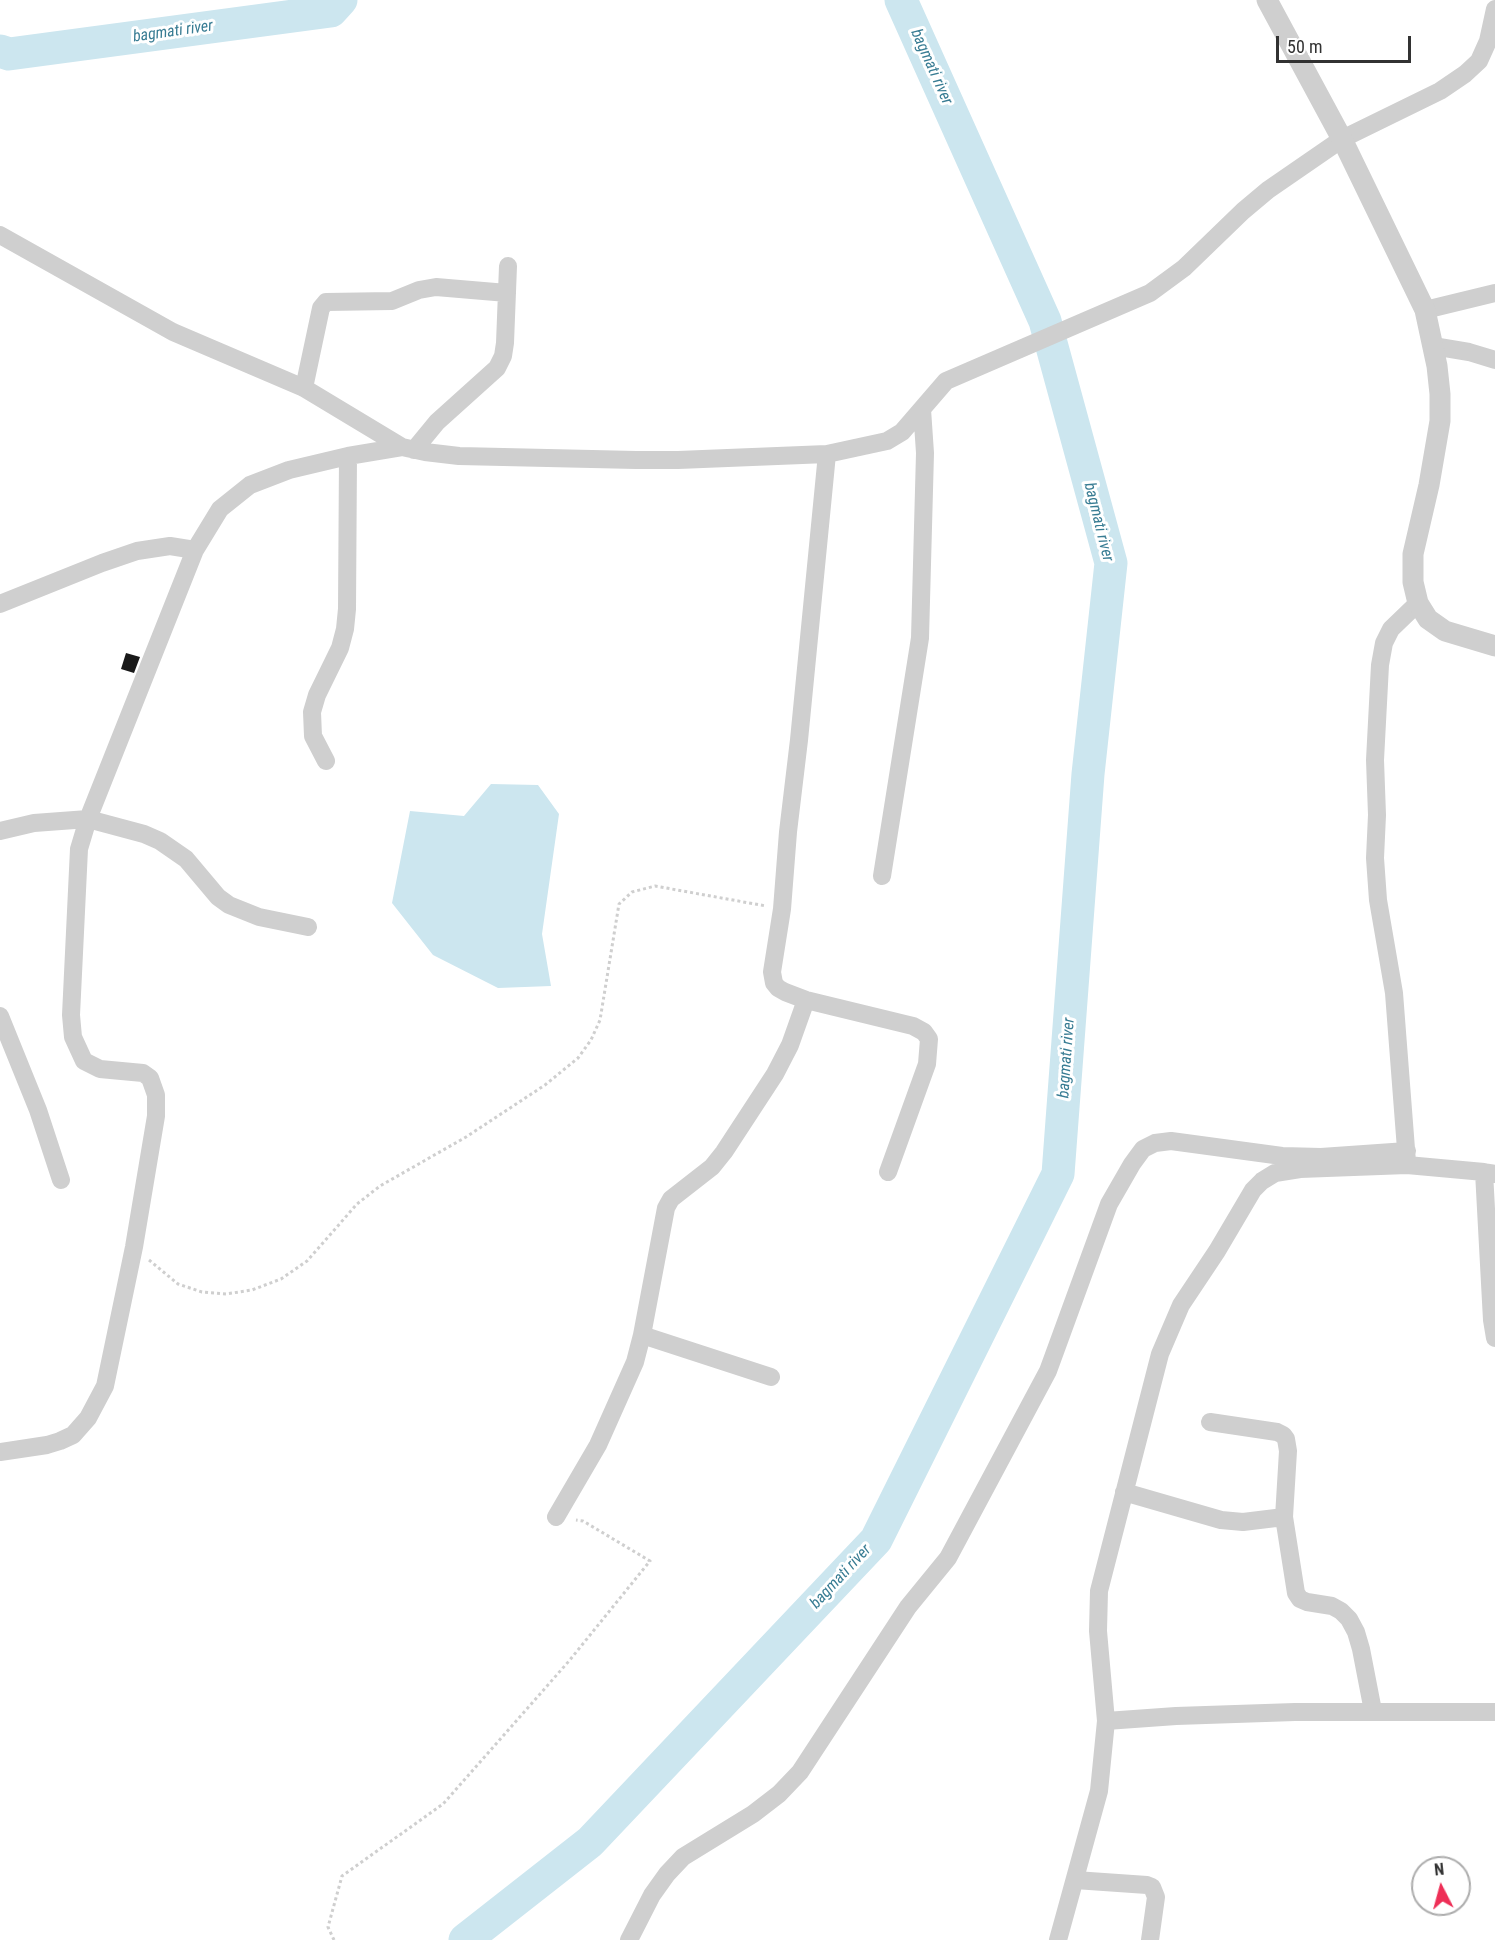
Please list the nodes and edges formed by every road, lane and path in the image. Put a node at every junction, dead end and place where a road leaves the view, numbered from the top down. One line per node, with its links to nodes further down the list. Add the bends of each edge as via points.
1 (1268, 0): 4 (street)
2 (1495, 9): 3 (street)
3 (1487, 60): 4 (street, via 1440,91)
4 (1342, 139): 9 (street); 13 (street, via 1268,190 1184,268 1150,293 946,381)
5 (0, 235): 12 (street, via 172,332)
6 (508, 266): 7 (street)
7 (507, 293): 12 (street, via 436,287 392,301 326,302 321,308); 14 (street, via 505,343 497,368)
8 (1495, 293): 9 (street)
9 (1425, 310): 10 (street)
10 (1433, 346): 11 (street); 18 (street, via 1440,421 1413,554)
11 (1495, 360)
12 (304, 388): 14 (street)
13 (922, 409): 15 (street, via 902,432 887,441); 24 (street, via 926,453 920,638)
14 (408, 448): 15 (street, via 459,456 636,460); 16 (street)
15 (827, 454): 25 (street)
16 (348, 456): 17 (street, via 289,470 250,485 220,509); 21 (street, via 345,629 312,712 313,736)
17 (195, 550): 19 (street, via 170,546 137,551); 22 (street)
18 (1418, 603): 20 (street, via 1428,619 1445,631); 29 (street, via 1391,629 1384,643 1375,760 1375,858 1395,993)
19 (0, 604)
20 (1495, 646)
21 (326, 761)
22 (88, 819): 23 (street, via 34,823); 26 (street, via 160,841 186,859 218,897 240,910); 33 (street, via 79,849 73,1037 84,1061 100,1069 143,1073 150,1078 156,1095 156,1116)
23 (0, 831)
24 (882, 876)
25 (782, 909): 27 (street, via 772,978 778,988); 33 (path, via 655,886 632,892 619,904 600,1020 578,1058 546,1085 466,1137 380,1186 357,1204 307,1261 281,1279 226,1294 202,1292 178,1284)
26 (308, 927)
27 (806, 1000): 30 (street, via 913,1026 929,1039 927,1064); 34 (street, via 775,1074 724,1152 705,1174 671,1199 666,1208)
28 (0, 1016): 32 (street)
29 (1407, 1158): 31 (street); 39 (street, via 1275,1173 1253,1190 1181,1305 1160,1354); 47 (street, via 1282,1156 1171,1141 1143,1149 1109,1204 1048,1371 948,1558 908,1607 800,1772 753,1814 683,1857 652,1894)
30 (888, 1172)
31 (1490, 1173): 35 (street)
32 (61, 1180)
33 (134, 1247): 38 (street, via 105,1386 88,1418 73,1435 60,1441)
34 (642, 1335): 36 (street); 40 (street, via 635,1362 597,1445)
35 (1495, 1338)
36 (771, 1377)
37 (1210, 1422): 41 (street, via 1283,1435 1288,1451)
38 (0, 1452)
39 (1124, 1492): 41 (street, via 1221,1520 1243,1522); 44 (street, via 1099,1591 1098,1632)
40 (556, 1517): 46 (path, via 583,1521 650,1561 569,1661 443,1804 342,1876 328,1927)
41 (1284, 1517): 42 (street, via 1296,1593 1306,1602 1332,1606 1349,1619 1361,1649)
42 (1373, 1711): 43 (street); 44 (street)
43 (1495, 1712)
44 (1106, 1721): 45 (street, via 1099,1791)
45 (1075, 1880): 48 (street); 49 (street, via 1152,1887 1156,1897)
46 (334, 1940)
47 (629, 1940)
48 (1058, 1940)
49 (1150, 1940)

